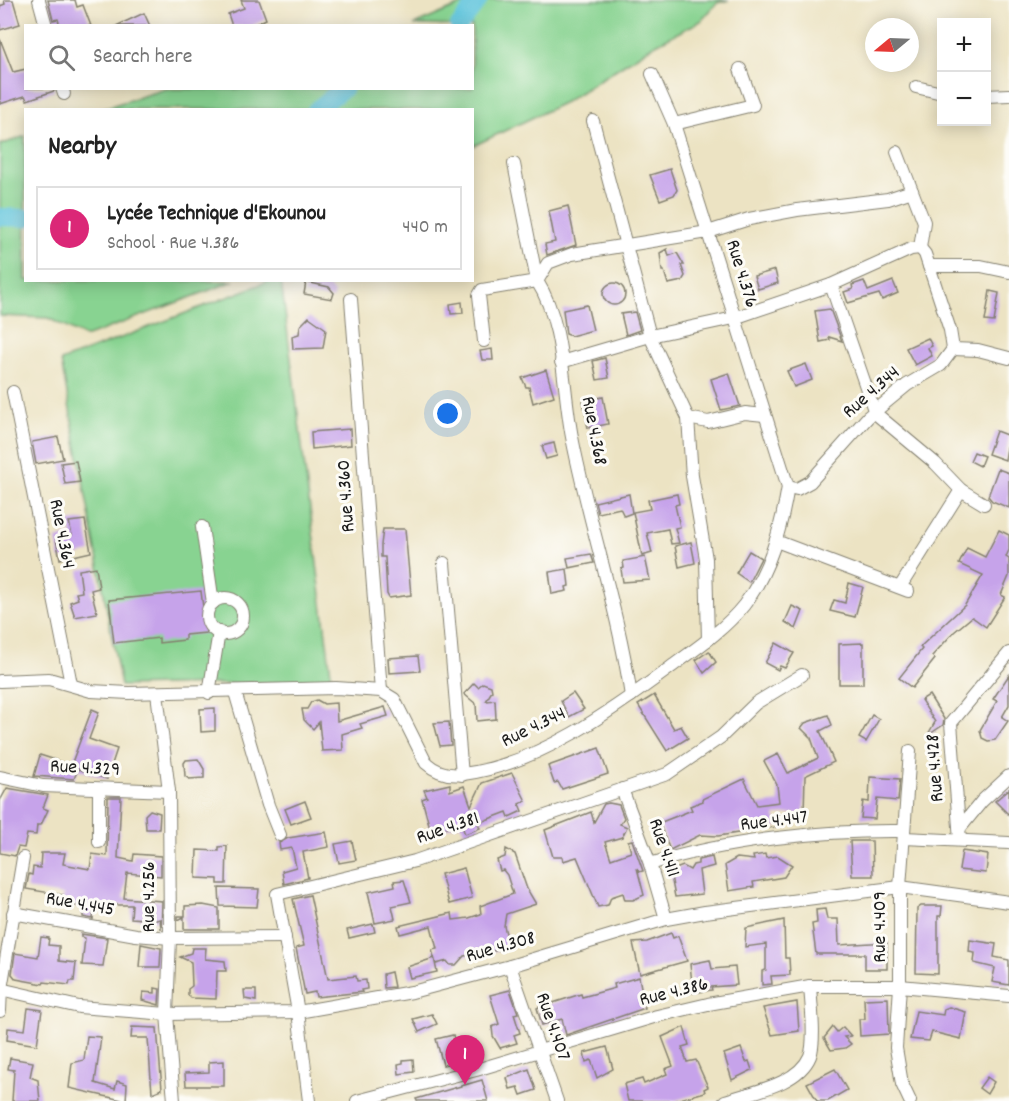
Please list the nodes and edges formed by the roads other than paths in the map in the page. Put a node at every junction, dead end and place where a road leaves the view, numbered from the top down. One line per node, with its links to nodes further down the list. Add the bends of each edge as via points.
1 (39, 0): 2 (street)
2 (45, 24)
3 (740, 69): 10 (street, via 753,105)
4 (652, 74): 10 (street, Rue 4.376)
5 (916, 87): 6 (street)
6 (937, 92)
7 (991, 96): 8 (street)
8 (1009, 96)
9 (592, 121): 15 (street)
10 (674, 124): 14 (street, Rue 4.376)
11 (897, 152): 13 (street)
12 (514, 164): 19 (street, Rue 4.368)
13 (912, 191): 14 (street, via 888,199 749,219); 16 (street, via 924,222)
14 (708, 232): 15 (street); 22 (street, Rue 4.376)
15 (627, 246): 19 (street, via 572,254 548,263); 23 (street)
16 (920, 248): 17 (street); 20 (street)
17 (929, 266): 18 (street, via 981,266); 25 (street)
18 (1009, 272)
19 (537, 281): 24 (street, via 482,290 479,295); 27 (street, Rue 4.368, via 546,294 554,321)
20 (831, 285): 22 (street); 29 (street)
21 (351, 298): 45 (street, Rue 4.360)
22 (734, 318): 23 (street); 30 (street, Rue 4.376)
23 (650, 336): 27 (street); 31 (street)
24 (484, 342)
25 (953, 349): 26 (street); 29 (street, Rue 4.344, via 941,365 907,385)
26 (1009, 358)
27 (561, 362): 49 (street, Rue 4.368, via 572,436 624,646)
28 (13, 392): 44 (street, Rue 4.364)
29 (875, 413): 32 (street, Rue 4.344, via 810,482 796,489); 33 (street)
30 (764, 415): 31 (street, via 745,413 708,422); 32 (street, Rue 4.376)
31 (688, 418): 40 (street, via 692,476 706,559)
32 (788, 487): 36 (street, Rue 4.344)
33 (961, 489): 34 (street); 36 (street, via 904,589)
34 (984, 504)
35 (202, 527): 38 (street)
36 (776, 541): 40 (street, Rue 4.344, via 765,570 744,605)
37 (444, 563): 51 (street)
38 (213, 603): 39 (street, via 208,617); 39 (street, via 221,598 231,599 243,615 238,628 229,633)
39 (219, 632): 48 (street)
40 (708, 640): 49 (street, Rue 4.344)
41 (1009, 653): 58 (street, Rue 4.428, via 951,723)
42 (802, 675): 54 (street, Rue 4.381, via 756,703 691,759 667,774)
43 (0, 681): 44 (street, via 49,679)
44 (71, 684): 47 (street, via 91,691)
45 (381, 691): 46 (street, via 336,688); 51 (street, Rue 4.344, via 394,699 426,763 435,770)
46 (235, 692): 48 (street); 59 (street)
47 (157, 693): 48 (street); 56 (street, Rue 4.256)
48 (209, 693)
49 (631, 696): 51 (street, Rue 4.344, via 540,751)
50 (910, 751): 57 (street, Rue 4.409)
51 (462, 775)
52 (1009, 776): 58 (street, via 982,801)
53 (0, 777): 55 (street, Rue 4.329, via 43,786)
54 (622, 789): 63 (street, Rue 4.411); 68 (street, Rue 4.381, via 415,861 277,894)
55 (99, 790): 56 (street, Rue 4.329); 60 (street)
56 (170, 791): 69 (street, Rue 4.256)
57 (904, 834): 58 (street, Rue 4.447); 63 (street, Rue 4.447, via 860,831 762,842); 64 (street, Rue 4.409)
58 (960, 834): 61 (street, Rue 4.447)
59 (280, 835)
60 (99, 842)
61 (1009, 843)
62 (23, 858): 66 (street)
63 (650, 864): 67 (street, Rue 4.411)
64 (900, 887): 65 (street, Rue 4.308); 67 (street, Rue 4.308); 72 (street, Rue 4.409)
65 (1009, 902)
66 (13, 913): 69 (street, Rue 4.445); 73 (street)
67 (666, 920): 70 (street, Rue 4.308)
68 (285, 937): 69 (street, Rue 4.445); 76 (street, Rue 4.381)
69 (170, 938): 77 (street, Rue 4.256)
70 (510, 966): 76 (street, Rue 4.308, via 412,992); 78 (street, Rue 4.407)
71 (810, 986): 72 (street, Rue 4.386); 78 (street, Rue 4.386, via 708,1004); 83 (street, via 812,1048 805,1064 777,1083)
72 (900, 986): 74 (street, Rue 4.386); 84 (street, Rue 4.409, via 896,1048 898,1070)
73 (0, 989): 75 (street); 77 (street, Rue 4.308, via 79,1007)
74 (1009, 996)
75 (0, 1011)
76 (298, 1012): 77 (street, Rue 4.308); 80 (street, Rue 4.381)
77 (167, 1014): 79 (street, Rue 4.256)
78 (540, 1051): 81 (street, Rue 4.386); 82 (street, Rue 4.407)
79 (174, 1101)
80 (309, 1101)
81 (357, 1101)
82 (557, 1101)
83 (725, 1101)
84 (910, 1101)

